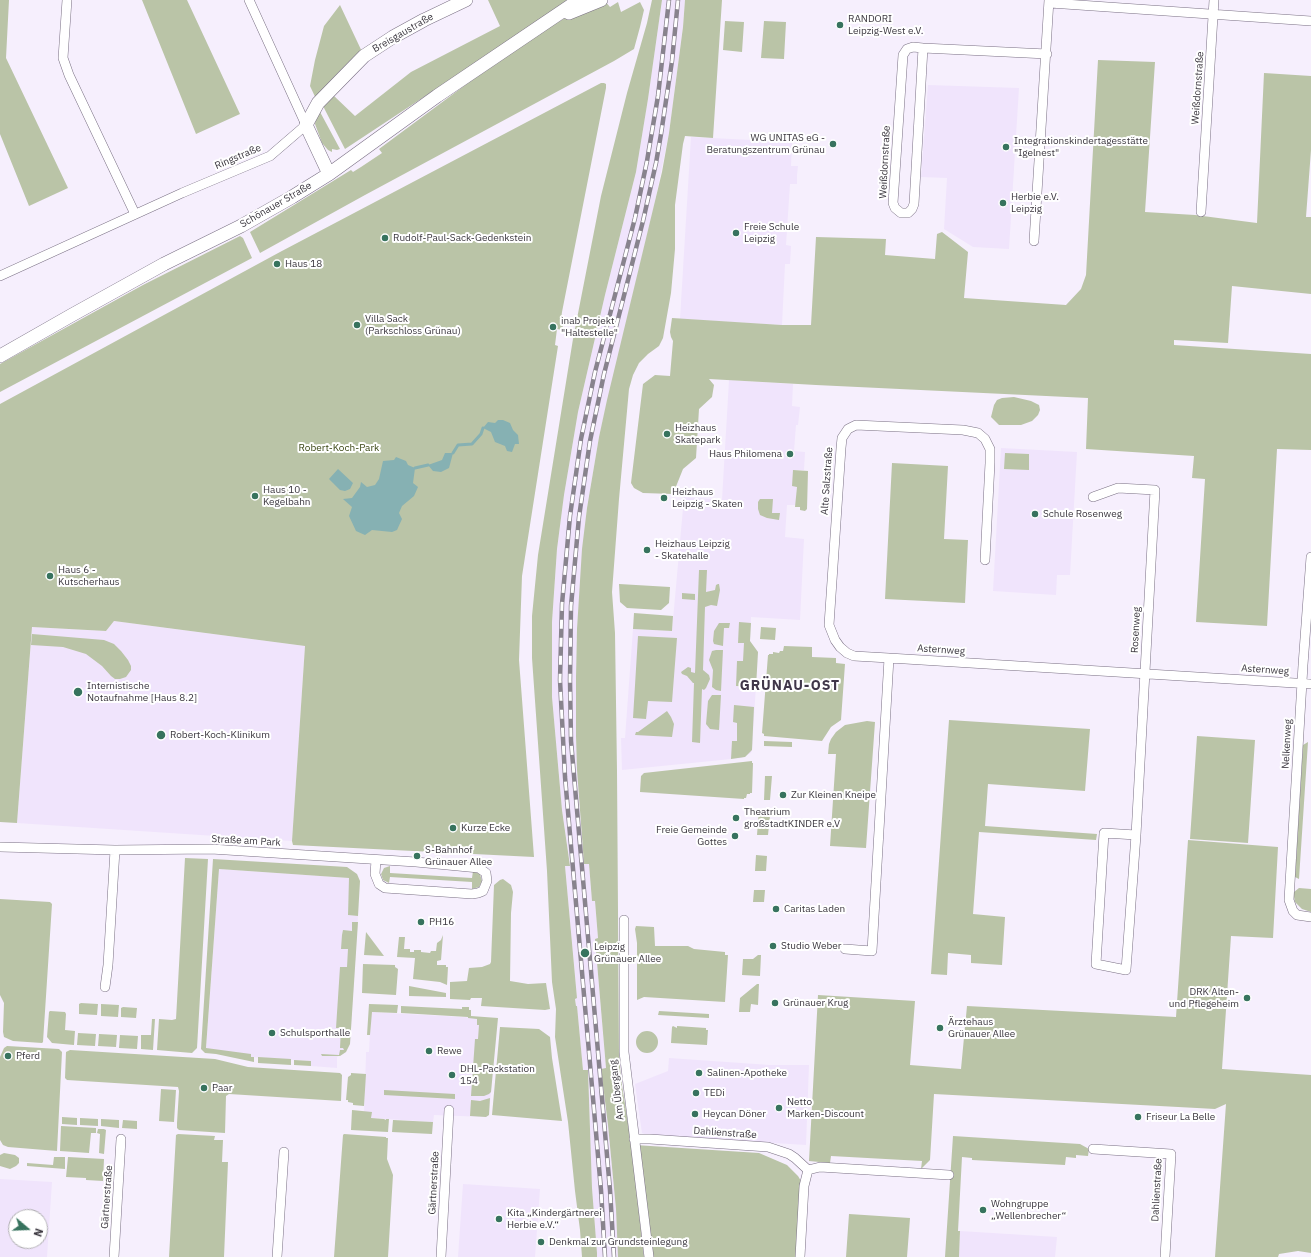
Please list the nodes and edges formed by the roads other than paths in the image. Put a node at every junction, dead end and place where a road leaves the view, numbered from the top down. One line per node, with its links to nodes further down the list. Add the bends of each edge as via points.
1 (67, 0): 16 (street, via 64,58 69,75)
2 (249, 0): 13 (street)
3 (466, 0): 13 (main road, Breisgaustraße, via 399,33 364,56 318,103)
4 (579, 0): 10 (main road, Schönauer Straße)
5 (601, 0): 10 (main road, Schönauer Straße)
6 (1214, 0): 8 (street, Weißdornstraße)
7 (1050, 1): 8 (street); 12 (street)
8 (1213, 14): 9 (street); 15 (street, Weißdornstraße)
9 (1311, 21)
10 (536, 28): 14 (main road, Schönauer Straße)
11 (923, 48): 11 (street, Weißdornstraße, via 907,49 903,55 893,203 894,208 901,213 908,213 914,204); 12 (street, Weißdornstraße)
12 (1046, 54): 17 (street)
13 (306, 125): 14 (main road); 16 (street, Ringstraße, via 270,156)
14 (329, 174): 19 (main road, Schönauer Straße, via 263,214 164,264)
15 (1201, 212)
16 (135, 214): 18 (street, Ringstraße)
17 (1034, 241)
18 (0, 276)
19 (0, 356)
20 (1093, 497): 24 (street, Rosenweg, via 1118,488 1155,490)
21 (1311, 558): 25 (street, Nelkenweg)
22 (985, 560): 23 (street, Alte Salzstraße, via 990,449 985,439 978,433 963,430 856,425 848,429 842,438 840,448 830,629 835,640 847,653 854,656)
23 (889, 658): 24 (street, Asternweg); 32 (street, via 872,951)
24 (1145, 674): 25 (street, Asternweg); 26 (street, Rosenweg)
25 (1306, 684): 30 (street, Nelkenweg, via 1289,900 1297,915)
26 (1136, 835): 26 (street, Rosenweg, via 1128,941 1126,970 1096,964 1104,833)
27 (0, 847): 28 (street, Straße am Park)
28 (115, 850): 29 (street, Straße am Park, via 211,849); 33 (street)
29 (376, 860): 29 (street, Straße am Park, via 375,874 379,884 386,888 472,894 483,891 487,884 484,871 474,866)
30 (1311, 917)
31 (624, 920): 36 (street, Am Übergang, via 624,1052)
32 (845, 949)
33 (105, 987)
34 (449, 1110): 43 (street, Gärtnerstraße)
35 (121, 1139): 41 (street, Gärtnerstraße)
36 (634, 1139): 39 (street, Dahlienstraße, via 768,1147 789,1154); 44 (street, Am Übergang)
37 (1093, 1149): 46 (street, Dahlienstraße, via 1171,1154)
38 (284, 1152): 42 (street)
39 (808, 1170): 40 (street, via 820,1168); 45 (street, via 804,1186)
40 (949, 1175)
41 (114, 1257)
42 (277, 1257)
43 (441, 1257)
44 (649, 1257)
45 (800, 1257)
46 (1165, 1257)

